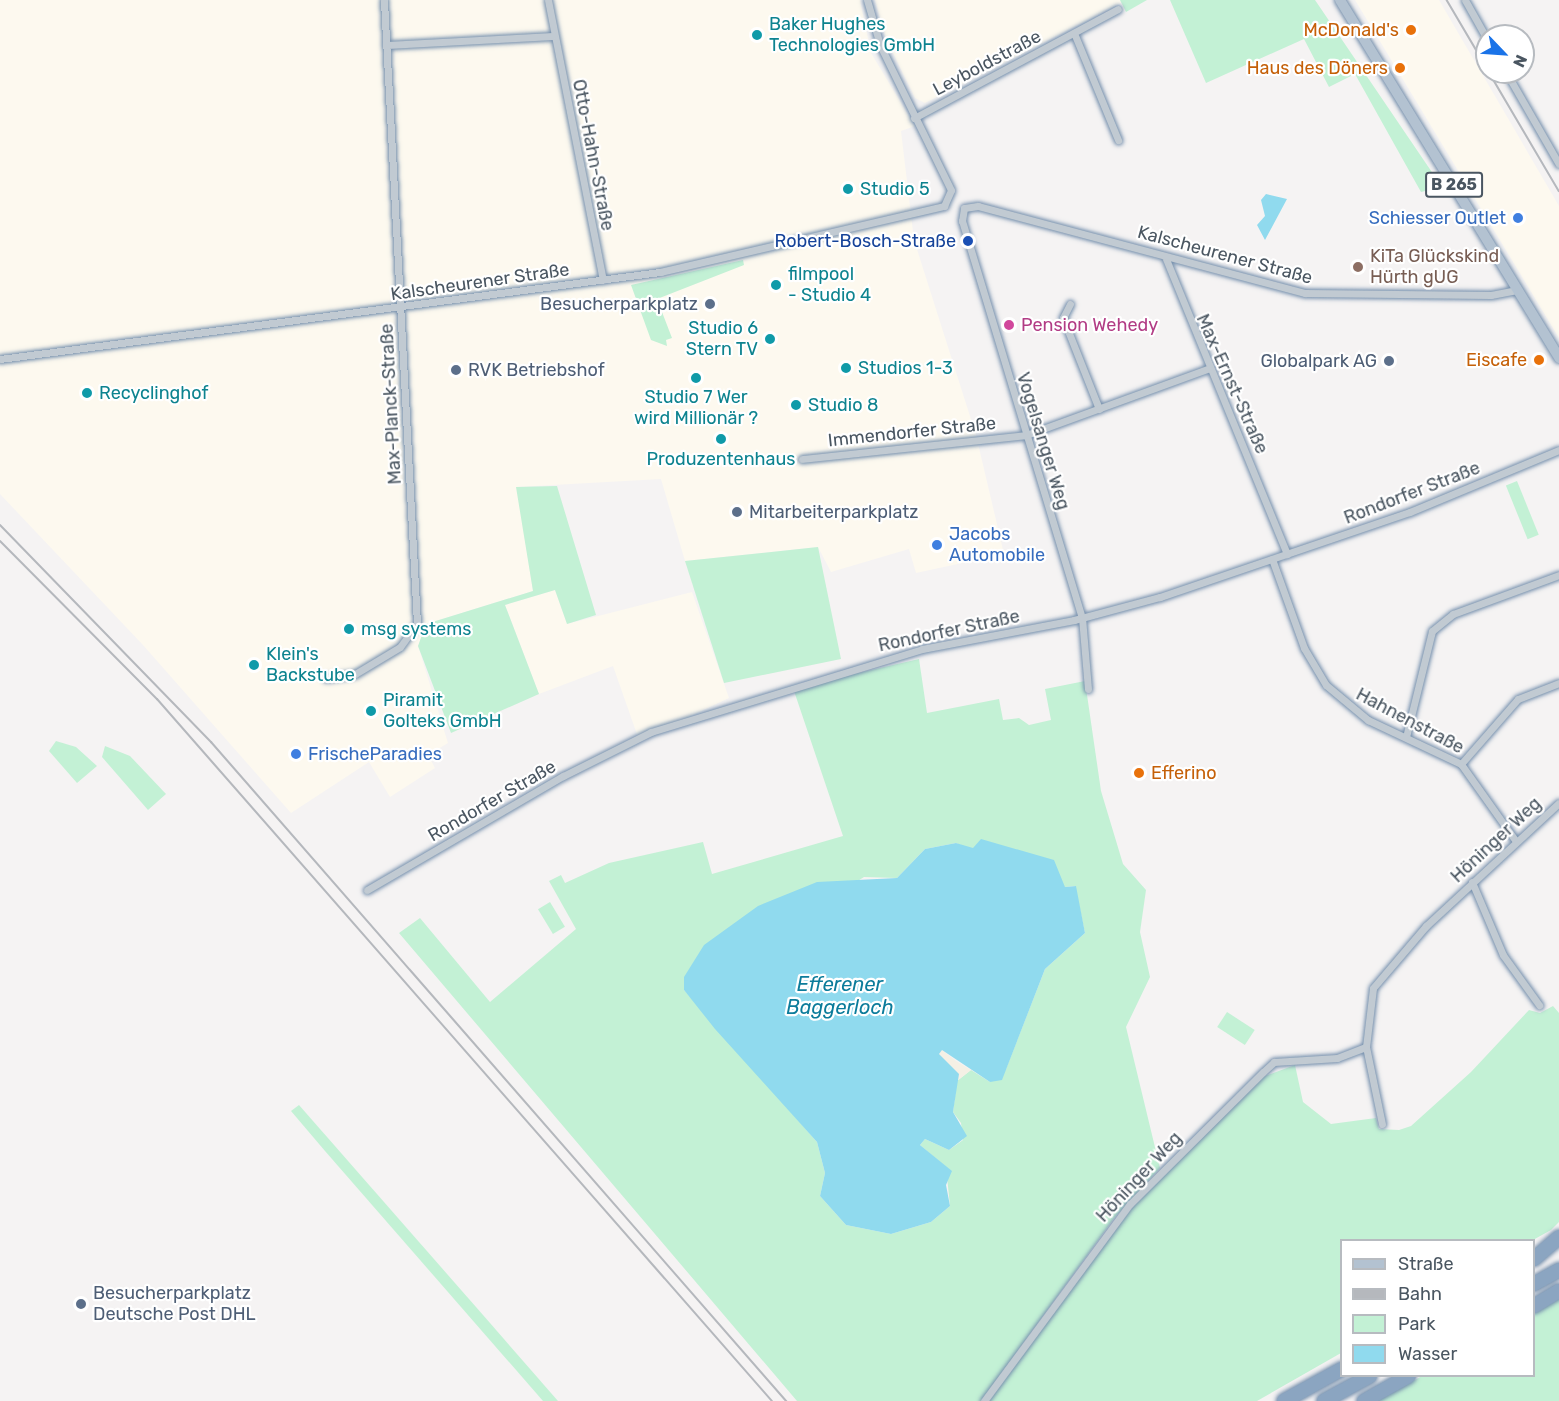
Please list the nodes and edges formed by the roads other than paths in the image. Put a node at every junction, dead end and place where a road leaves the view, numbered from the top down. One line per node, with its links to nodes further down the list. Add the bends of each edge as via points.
1 (384, 0): 10 (street, Max-Planck-Straße)
2 (548, 0): 9 (street, Otto-Hahn-Straße)
3 (867, 0): 12 (street, via 879,45)
4 (1340, 0): 18 (main road, B 265)
5 (1465, 0): 7 (street)
6 (1118, 9): 8 (street, Leyboldstraße)
7 (1479, 24)
8 (1074, 33): 12 (street, Leyboldstraße); 13 (street)
9 (554, 36): 10 (street); 17 (street, Otto-Hahn-Straße)
10 (386, 45): 20 (street, Max-Planck-Straße)
11 (1513, 84): 14 (street)
12 (914, 118): 17 (street, Kalscheurener Straße, via 952,195 939,208)
13 (1118, 140)
14 (1559, 164)
15 (967, 205): 16 (street, Kalscheurener Straße); 27 (street, Vogelsanger Weg, via 962,221)
16 (1166, 259): 18 (street, Kalscheurener Straße, via 1322,296 1491,295); 25 (street, Max-Ernst-Straße)
17 (603, 280): 20 (street, Kalscheurener Straße)
18 (1516, 290): 22 (main road, B 265)
19 (1070, 304): 26 (street, via 1063,318)
20 (400, 307): 24 (street, Kalscheurener Straße); 34 (street, Max-Planck-Straße, via 417,624 400,647 355,674)
21 (1559, 337): 22 (street)
22 (1548, 343): 23 (main road, B 265)
23 (1559, 358)
24 (0, 359)
25 (1207, 369): 26 (street, Immendorfer Straße); 30 (street, Max-Ernst-Straße, via 1221,389)
26 (1099, 409): 27 (street, Immendorfer Straße)
27 (1026, 435): 29 (street, Immendorfer Straße); 33 (street, Vogelsanger Weg)
28 (1559, 450): 30 (street, Rondorfer Straße, via 1410,512)
29 (802, 459)
30 (1287, 555): 31 (street, Rondorfer Straße)
31 (1272, 559): 33 (street, Rondorfer Straße); 37 (street, Hahnenstraße, via 1304,648 1326,685 1352,710)
32 (1559, 575): 37 (street, via 1453,614 1432,631)
33 (1082, 618): 36 (street, Vogelsanger Weg); 42 (street, Rondorfer Straße, via 922,650 651,732 563,776)
34 (326, 678)
35 (1559, 683): 38 (street, via 1518,699)
36 (1088, 689)
37 (1406, 737): 38 (street, Hahnenstraße)
38 (1461, 764): 40 (street, Hahnenstraße)
39 (1559, 803): 40 (street, Höninger Weg)
40 (1515, 840): 41 (street, Höninger Weg)
41 (1472, 882): 43 (street, via 1503,955); 44 (street, Höninger Weg, via 1381,975 1368,1006)
42 (367, 890)
43 (1539, 1005)
44 (1366, 1047): 45 (street, Höninger Weg); 58 (street, Höninger Weg, via 1337,1059 1274,1062 1130,1204)
45 (1382, 1124)
46 (1559, 1237): 48 (highway)
47 (1559, 1247): 49 (highway)
48 (1535, 1258)
49 (1535, 1259)
50 (1559, 1270): 51 (highway)
51 (1535, 1283)
52 (1559, 1291): 53 (highway)
53 (1535, 1305)
54 (1340, 1370): 59 (highway)
55 (1369, 1377): 60 (highway)
56 (1370, 1377): 61 (highway)
57 (1408, 1377): 62 (highway)
58 (984, 1401)
59 (1284, 1401)
60 (1324, 1401)
61 (1337, 1401)
62 (1364, 1401)

